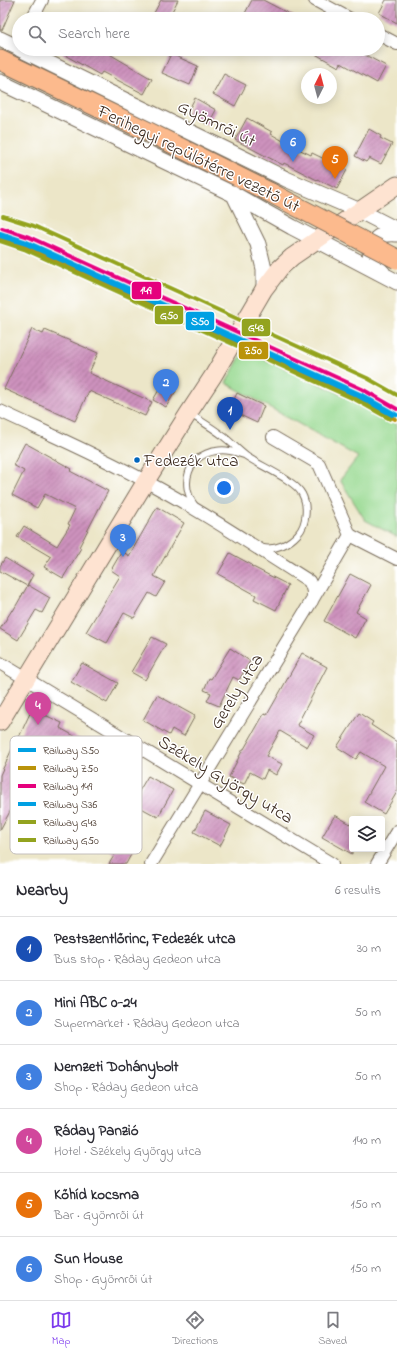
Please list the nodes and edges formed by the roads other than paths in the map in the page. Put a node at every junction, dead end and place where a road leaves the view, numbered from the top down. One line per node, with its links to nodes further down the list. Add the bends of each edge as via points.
1 (42, 0): 3 (street)
2 (315, 0): 4 (street)
3 (36, 12)
4 (337, 12)
5 (385, 38): 8 (street)
6 (0, 39): 7 (street, Gyömrői út)
7 (12, 43)
8 (397, 44)
9 (39, 56): 12 (street, Gyömrői út)
10 (0, 60): 19 (main road, Ferihegyi repülőtérre vezető út, bridge, via 271,193)
11 (0, 82): 14 (street)
12 (286, 179): 14 (street, via 298,187 299,196 295,205 285,210 259,199); 15 (street, Gyömrői út)
13 (397, 185): 15 (main road)
14 (235, 195): 18 (street); 21 (street, via 258,244 264,269)
15 (360, 211): 16 (street, Gyömrői út); 18 (main road)
16 (397, 230)
17 (397, 234): 20 (street, via 380,236 373,241 370,252 371,259)
18 (317, 240): 20 (street); 21 (main road, via 285,263)
19 (397, 259)
20 (391, 279)
21 (264, 288): 23 (main road)
22 (0, 411): 26 (street)
23 (188, 414): 25 (lane, via 218,432); 26 (main road)
24 (273, 437): 28 (street, via 319,464)
25 (247, 456): 27 (lane, via 217,450 205,454 194,462 188,472 187,484 193,503); 29 (lane, via 292,484 301,492 306,504 301,530 293,540 271,549)
26 (146, 481): 27 (street); 33 (main road)
27 (200, 512): 29 (street)
28 (350, 535): 30 (street); 31 (street, Gerely utca)
29 (257, 548): 31 (street, via 309,581 313,592)
30 (397, 559)
31 (311, 602): 37 (street, Gerely utca)
32 (0, 662): 33 (street, Székely György utca)
33 (26, 679): 34 (main road); 35 (street, Székely György utca)
34 (0, 722)
35 (120, 736)
36 (142, 749): 37 (street, Székely György utca)
37 (199, 784): 39 (street, Gerely utca); 40 (street, Székely György utca)
38 (397, 831): 41 (street)
39 (151, 864)
40 (332, 864)
41 (377, 864)

